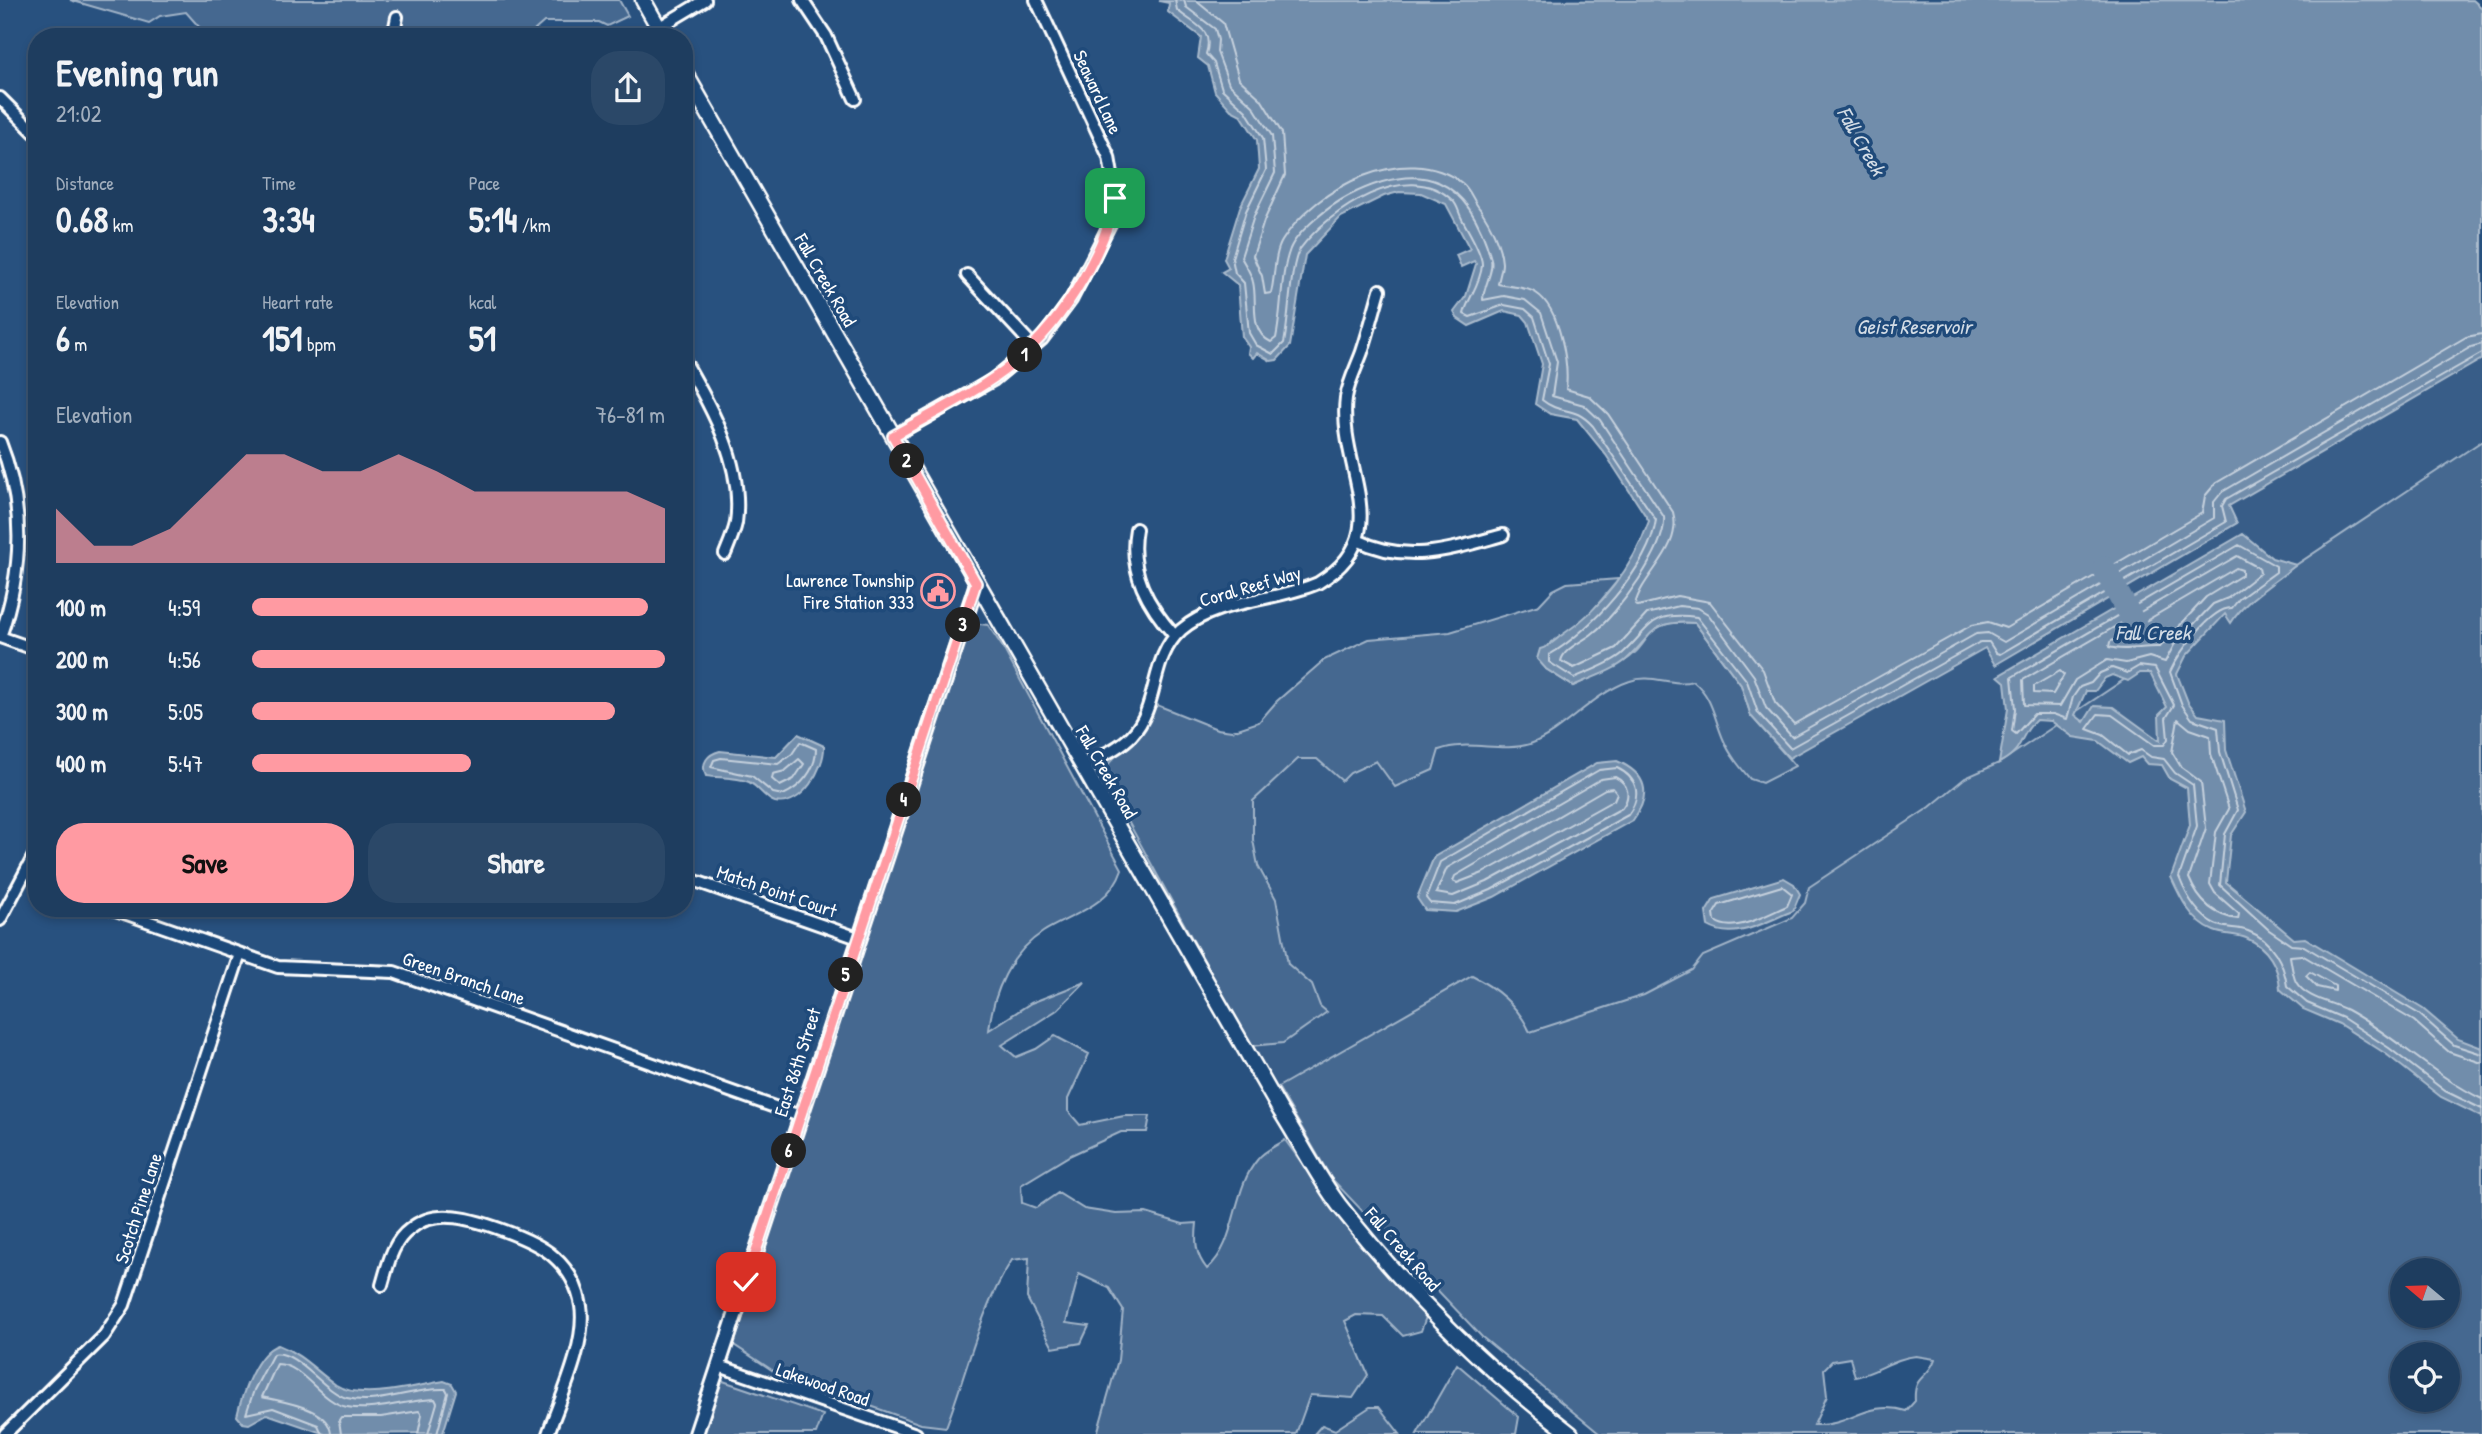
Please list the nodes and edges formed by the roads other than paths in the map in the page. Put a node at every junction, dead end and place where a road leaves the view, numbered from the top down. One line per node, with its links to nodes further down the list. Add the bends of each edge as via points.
1 (643, 0): 7 (main road)
2 (705, 0): 8 (street)
3 (802, 0): 11 (street, via 826,36)
4 (1036, 0): 15 (street, Seaward Lane, via 1105,147 1115,192 1106,237 1058,320)
5 (397, 17): 6 (street)
6 (395, 28)
7 (660, 28)
8 (667, 28)
9 (693, 87): 17 (main road, Fall Creek Road)
10 (0, 98): 12 (street)
11 (855, 99)
12 (28, 126)
13 (967, 275): 15 (street)
14 (1380, 290): 21 (street, Coral Reef Way, via 1346,396 1345,424 1362,501)
15 (1033, 346): 17 (street, Seaward Lane, via 993,380)
16 (693, 376): 22 (street, via 727,445 736,495 736,524)
17 (893, 436): 23 (main road, Fall Creek Road)
18 (0, 442): 25 (street, via 14,484 19,528 16,579)
19 (1136, 529): 24 (street, via 1135,558 1141,585)
20 (1503, 535): 21 (street, via 1418,555 1383,550)
21 (1357, 540): 24 (street, Coral Reef Way, via 1345,561 1318,583 1212,613)
22 (725, 554)
23 (976, 583): 27 (main road, Fall Creek Road); 32 (street, East 86th Street)
24 (1175, 636): 27 (street, Coral Reef Way, via 1161,655 1139,726 1123,742)
25 (0, 637): 26 (street)
26 (28, 647)
27 (1082, 766): 41 (main road, Fall Creek Road, via 1338,1203 1450,1329)
28 (28, 879): 31 (street)
29 (693, 880): 32 (street, Match Point Court)
30 (135, 917): 33 (street, Green Branch Lane)
31 (0, 920)
32 (858, 938): 34 (street, East 86th Street)
33 (240, 954): 34 (street, Green Branch Lane, via 289,969 394,972); 38 (street, Scotch Pine Lane, via 124,1305 104,1336)
34 (800, 1116): 36 (street, East 86th Street)
35 (382, 1284): 37 (street, via 402,1237 417,1224 436,1217 461,1218 527,1240 551,1254 573,1282 582,1313 579,1343)
36 (719, 1366): 39 (street, East 86th Street); 40 (street, Lakewood Road)
37 (551, 1433)
38 (5, 1434)
39 (696, 1434)
40 (916, 1434)
41 (1571, 1434)

